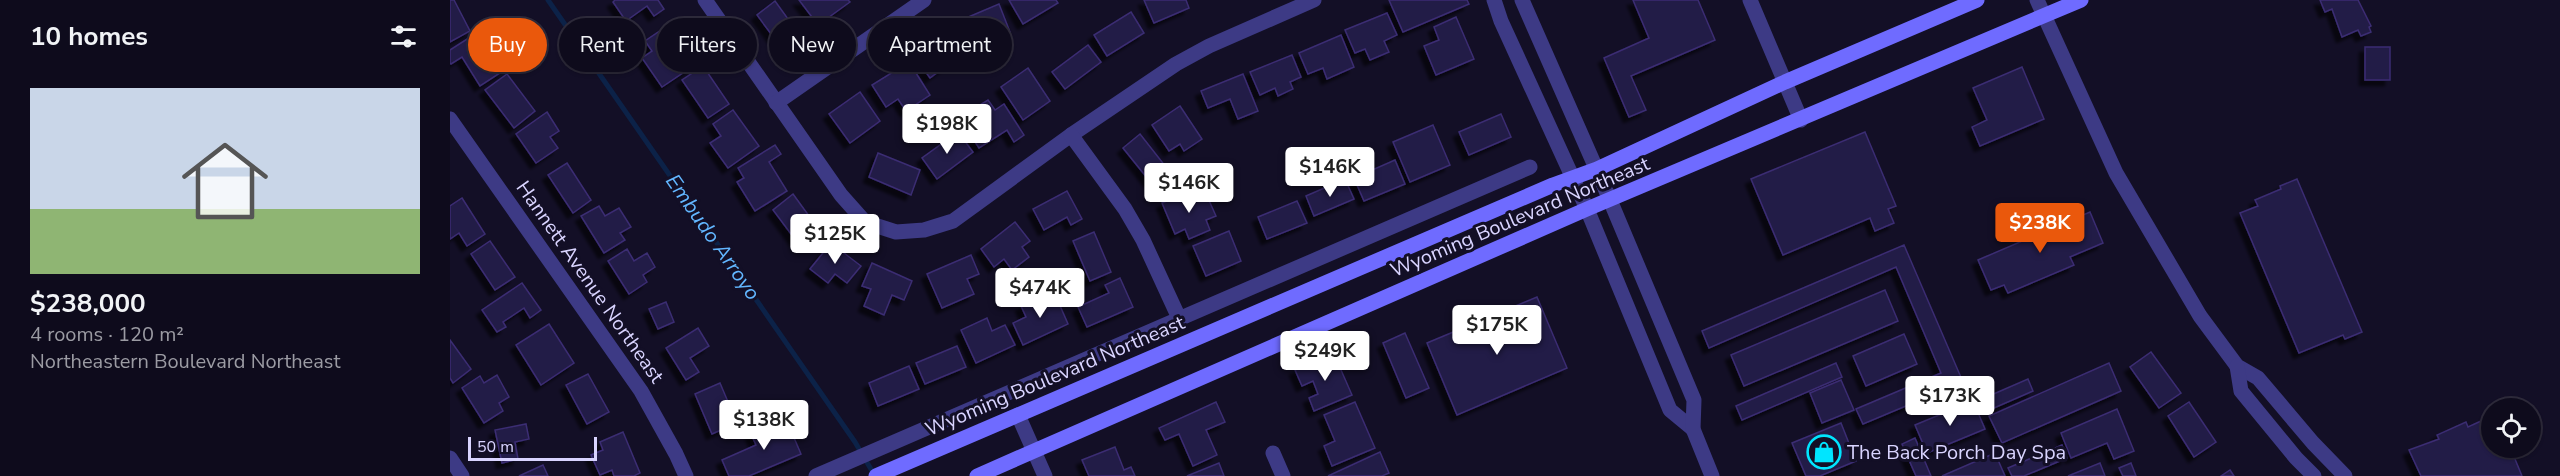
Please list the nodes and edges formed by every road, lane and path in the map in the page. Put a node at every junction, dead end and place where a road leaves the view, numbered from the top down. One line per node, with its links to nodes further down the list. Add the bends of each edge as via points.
1 (705, 0): 12 (street)
2 (924, 0): 12 (street)
3 (1314, 0): 15 (street, via 1185,59)
4 (1494, 0): 18 (street)
5 (1522, 0): 17 (street)
6 (1750, 0): 11 (street)
7 (1977, 0): 11 (main road, Wyoming Boulevard Northeast)
8 (2037, 0): 10 (street)
9 (2081, 0): 10 (main road, Wyoming Boulevard Northeast)
10 (2043, 16): 14 (main road, Wyoming Boulevard Northeast); 22 (street, via 2116,172 2200,316)
11 (1785, 82): 14 (street); 17 (main road, Wyoming Boulevard Northeast)
12 (777, 103): 15 (street, via 841,195 865,222 896,232 924,230 953,221)
13 (450, 119): 29 (street, Hannett Avenue Northeast, via 641,391)
14 (1801, 120): 19 (main road, Wyoming Boulevard Northeast)
15 (1071, 135): 21 (street, via 1125,209)
16 (1530, 167): 21 (street)
17 (1597, 169): 18 (main road, Wyoming Boulevard Northeast); 19 (street)
18 (1571, 178): 20 (street); 23 (main road, Wyoming Boulevard Northeast)
19 (1610, 200): 20 (main road, Wyoming Boulevard Northeast); 24 (street, via 1694,400)
20 (1587, 209): 24 (street, via 1670,410); 25 (main road, Wyoming Boulevard Northeast)
21 (1179, 318): 30 (street)
22 (2237, 366): 36 (street, via 2241,391); 37 (street, via 2258,378)
23 (1018, 415): 25 (street); 31 (main road, Wyoming Boulevard Northeast)
24 (1693, 429): 35 (street)
25 (1034, 451): 32 (main road, Wyoming Boulevard Northeast); 33 (street)
26 (1274, 453): 34 (street)
27 (450, 458): 28 (street)
28 (462, 476)
29 (686, 476)
30 (816, 476)
31 (876, 476)
32 (977, 476)
33 (1045, 476)
34 (1283, 476)
35 (1712, 476)
36 (2314, 476)
37 (2344, 476)

